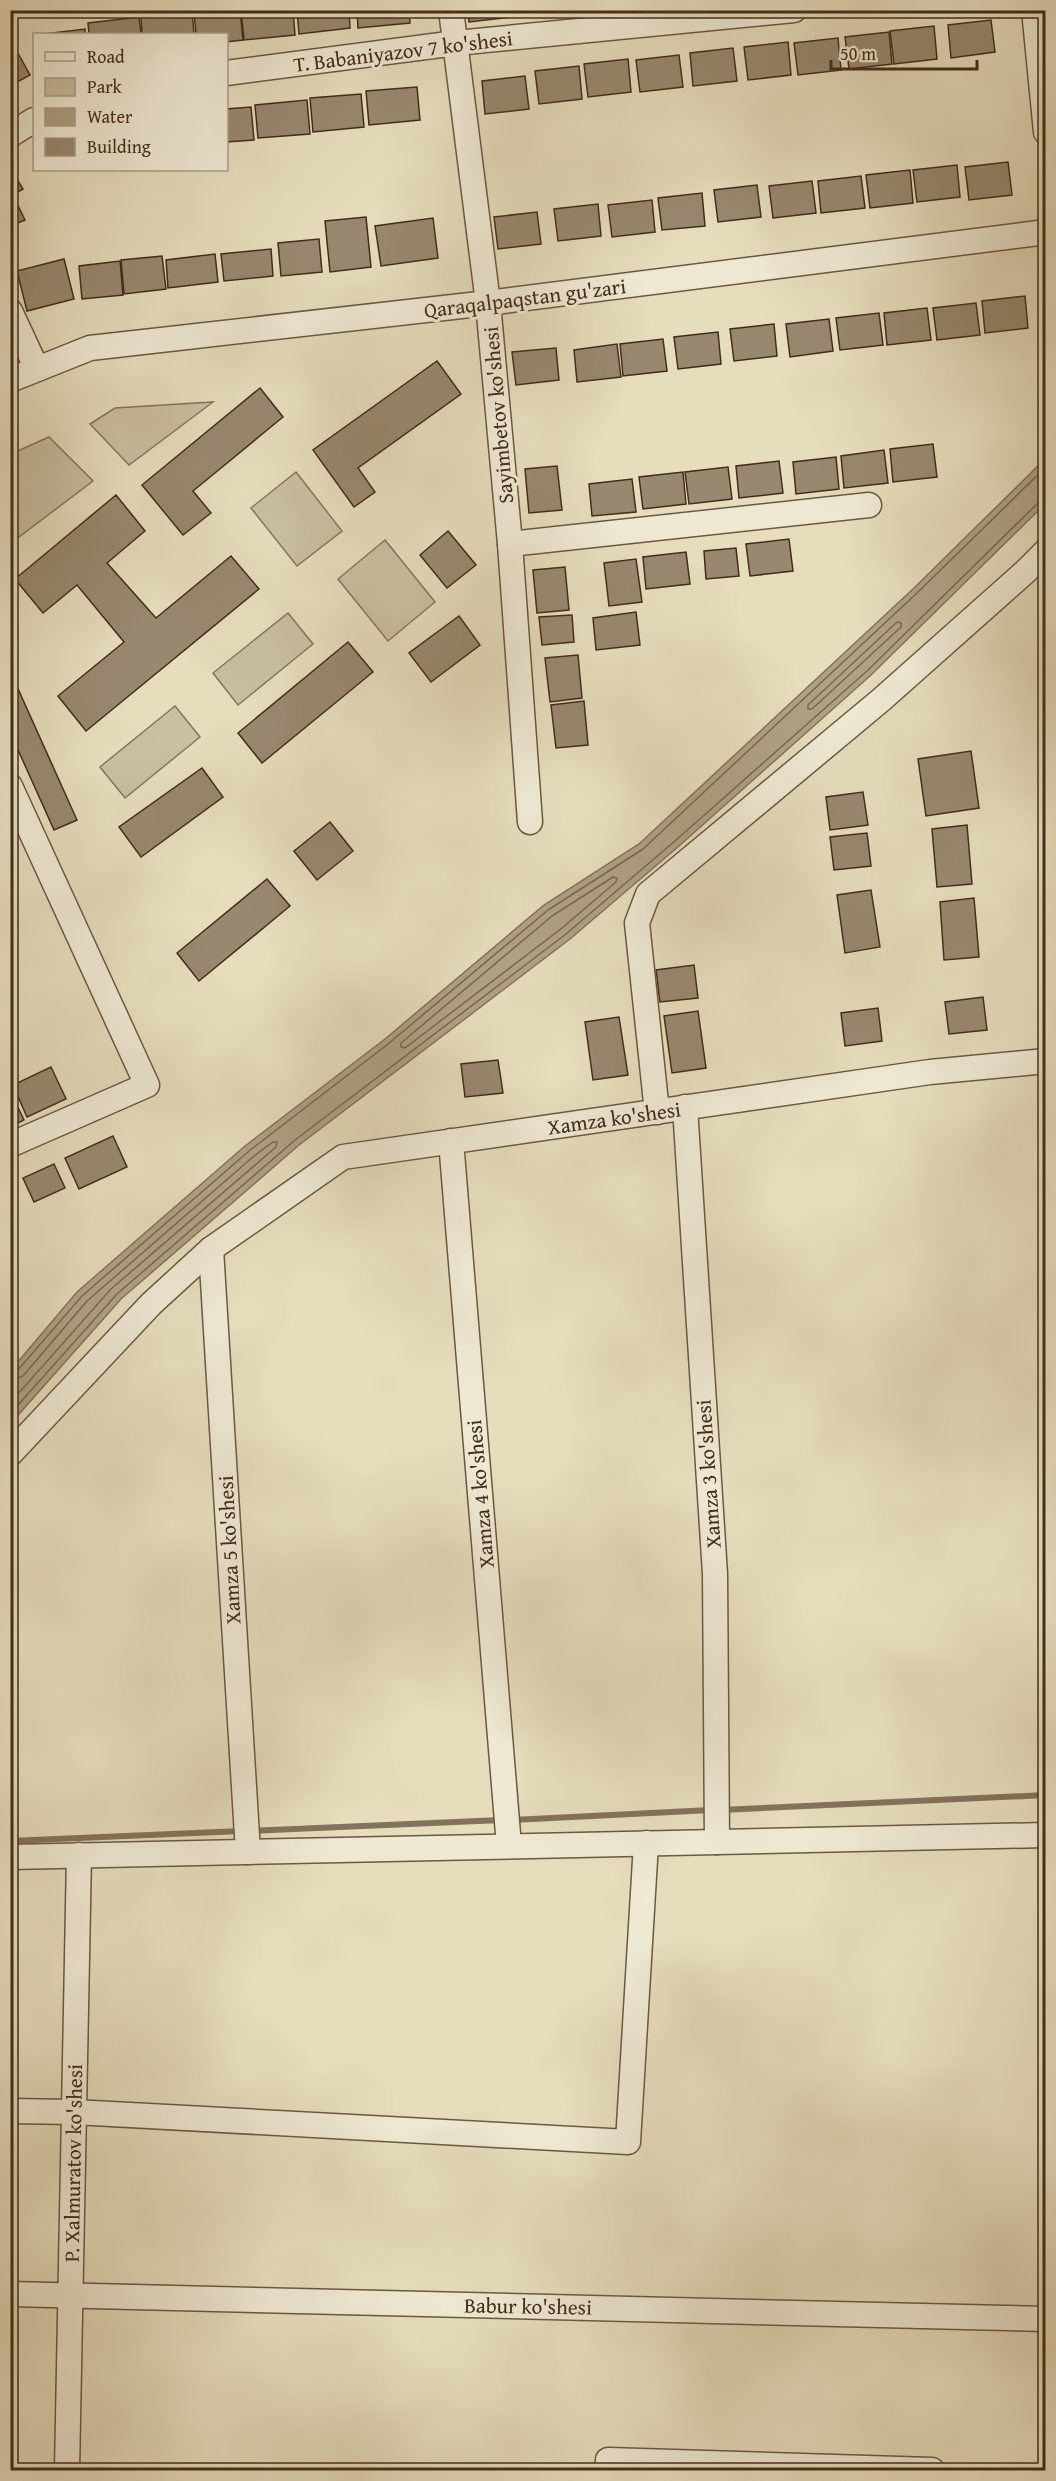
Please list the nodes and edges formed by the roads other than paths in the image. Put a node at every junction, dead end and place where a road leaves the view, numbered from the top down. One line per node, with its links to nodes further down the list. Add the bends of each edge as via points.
1 (451, 10): 4 (street, Sayimbetov ko'shesi)
2 (795, 10): 4 (street, T. Babaniyazov 7 ko'shesi)
3 (1034, 10): 7 (street)
4 (456, 43): 5 (street, T. Babaniyazov 7 ko'shesi); 10 (street, Sayimbetov ko'shesi)
5 (228, 73)
6 (33, 121): 8 (street)
7 (1046, 132)
8 (10, 135)
9 (1046, 232): 10 (street, Qaraqalpaqstan gu'zari)
10 (488, 303): 12 (street, Qaraqalpaqstan gu'zari, via 90,348); 15 (street, Sayimbetov ko'shesi)
11 (10, 311): 12 (street)
12 (37, 369): 13 (street, Qaraqalpaqstan gu'zari)
13 (10, 380)
14 (868, 505): 15 (street)
15 (510, 544): 18 (street, Sayimbetov ko'shesi)
16 (1046, 551): 21 (street, via 881,700 648,894 637,923)
17 (10, 786): 23 (street, via 147,1085)
18 (530, 822)
19 (1046, 1060): 20 (street, Xamza ko'shesi, via 930,1072)
20 (685, 1107): 21 (street, Xamza ko'shesi); 27 (street, Xamza 3 ko'shesi, via 715,1574)
21 (657, 1112): 22 (street, Xamza ko'shesi)
22 (451, 1141): 24 (street, Xamza ko'shesi, via 343,1157); 29 (street, Xamza 4 ko'shesi)
23 (10, 1145)
24 (211, 1249): 25 (street, Xamza ko'shesi, via 151,1304); 30 (street, Xamza 5 ko'shesi)
25 (10, 1454)
26 (1046, 1835): 27 (street)
27 (717, 1842): 28 (street)
28 (646, 1843): 29 (street); 34 (street, via 628,2142)
29 (509, 1846): 30 (street)
30 (248, 1852): 31 (street)
31 (79, 1855): 32 (street); 34 (street, P. Xalmuratov ko'shesi)
32 (10, 1857)
33 (10, 2111): 34 (street)
34 (74, 2112): 36 (street, P. Xalmuratov ko'shesi)
35 (10, 2294): 36 (street, Babur ko'shesi)
36 (70, 2295): 37 (street, Babur ko'shesi); 38 (street, P. Xalmuratov ko'shesi)
37 (1046, 2319)
38 (67, 2470)
39 (607, 2470): 40 (street, via 608,2460)
40 (932, 2470)

